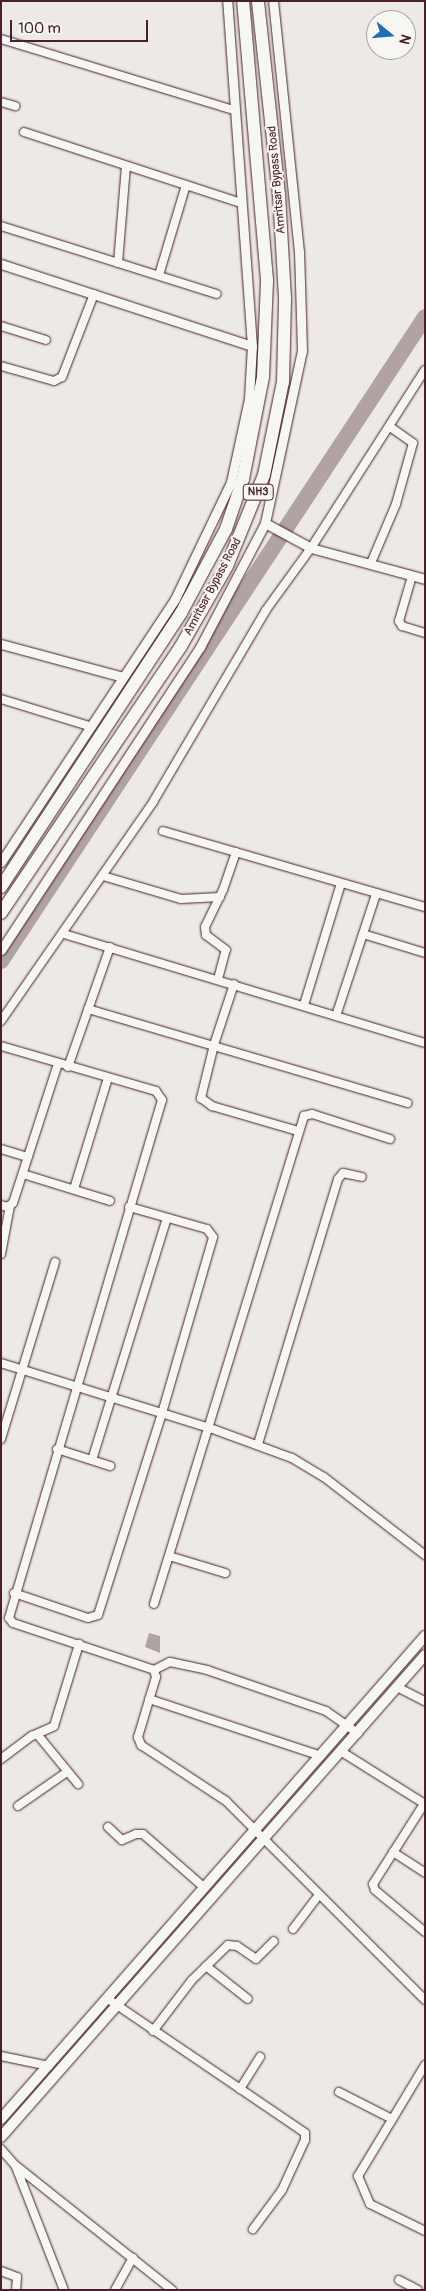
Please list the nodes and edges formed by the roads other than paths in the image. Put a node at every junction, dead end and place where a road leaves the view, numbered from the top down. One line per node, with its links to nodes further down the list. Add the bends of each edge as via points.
1 (227, 1): 8 (street)
2 (243, 1): 40 (highway, Amritsar Bypass Road / NH3, via 267,280 263,377 242,479 226,529 181,613)
3 (258, 1): 44 (highway, Amritsar Bypass Road / NH3, via 279,195 285,298 283,382 264,474 227,566 181,646)
4 (273, 1): 25 (street, via 299,252 302,351)
5 (1, 39): 8 (street)
6 (1, 102): 7 (street)
7 (15, 106)
8 (233, 110): 12 (street)
9 (24, 132): 10 (street)
10 (126, 166): 11 (street); 14 (street)
11 (186, 185): 12 (street); 16 (street)
12 (241, 203): 21 (street)
13 (1, 226): 14 (street)
14 (118, 263): 16 (street)
15 (1, 264): 17 (street)
16 (159, 275): 18 (street)
17 (94, 294): 21 (street); 22 (street, via 62,377 54,381)
18 (217, 294)
19 (1, 326): 20 (street)
20 (46, 340)
21 (252, 346): 32 (street, via 249,399 231,482 175,599)
22 (1, 366)
23 (425, 370): 24 (street)
24 (389, 426): 26 (street); 27 (street, via 413,443 396,504)
25 (268, 525): 26 (street); 48 (street, via 200,648)
26 (311, 548): 27 (street); 38 (street, via 266,610 153,802)
27 (371, 563): 28 (street)
28 (412, 576): 29 (street); 30 (street, via 398,621 402,626)
29 (425, 580)
30 (425, 633)
31 (1, 644): 32 (street)
32 (123, 677): 34 (street)
33 (1, 699): 34 (street)
34 (92, 727): 37 (street)
35 (163, 831): 36 (street)
36 (236, 852): 39 (street); 42 (street)
37 (1, 862)
38 (104, 876): 42 (street, via 181,899); 45 (street)
39 (341, 883): 41 (street); 52 (street)
40 (1, 887)
41 (376, 894): 43 (street); 46 (street)
42 (220, 897): 50 (street, via 205,931 226,950)
43 (425, 907)
44 (1, 913)
45 (64, 934): 47 (street); 55 (street)
46 (363, 934): 49 (street); 54 (street)
47 (110, 947): 50 (street); 53 (street)
48 (1, 950)
49 (425, 953)
50 (218, 979): 51 (street)
51 (234, 984): 52 (street); 58 (street)
52 (304, 1005): 54 (street)
53 (88, 1009): 58 (street); 61 (street)
54 (336, 1016): 57 (street)
55 (1, 1021)
56 (425, 1034): 57 (street)
57 (423, 1043)
58 (214, 1045): 63 (street); 64 (street, via 201,1094 204,1101)
59 (1, 1046): 60 (street)
60 (58, 1064): 61 (street); 67 (street)
61 (68, 1067): 62 (street)
62 (108, 1078): 70 (street); 74 (street, via 156,1091 162,1100)
63 (407, 1103)
64 (298, 1131): 65 (street, via 304,1116 309,1114); 83 (street)
65 (390, 1139)
66 (1, 1149): 67 (street)
67 (28, 1157): 68 (street)
68 (23, 1174): 70 (street); 73 (street)
69 (362, 1177): 85 (street, via 344,1173 338,1179)
70 (74, 1189): 71 (street)
71 (110, 1201)
72 (1, 1205): 73 (street)
73 (10, 1206): 76 (street)
74 (130, 1207): 75 (street); 80 (street)
75 (167, 1218): 81 (street); 82 (street, via 208,1229 214,1237)
76 (1, 1254)
77 (55, 1262): 79 (street)
78 (1, 1363): 79 (street)
79 (22, 1370): 80 (street); 84 (street)
80 (76, 1387): 81 (street); 86 (street)
81 (112, 1398): 82 (street); 87 (street)
82 (162, 1413): 83 (street); 92 (street, via 98,1615 88,1618)
83 (210, 1428): 85 (street); 90 (street)
84 (1, 1439)
85 (258, 1444): 89 (street, via 311,1468)
86 (57, 1449): 87 (street); 92 (street)
87 (92, 1460): 88 (street)
88 (110, 1466)
89 (425, 1555)
90 (169, 1556): 91 (street); 93 (street)
91 (225, 1573)
92 (14, 1593): 95 (street, via 8,1614 13,1623)
93 (154, 1604)
94 (425, 1636): 101 (main road)
95 (78, 1644): 97 (street); 103 (street, via 56,1723)
96 (425, 1655): 98 (main road)
97 (154, 1670): 99 (street, via 156,1678); 101 (street, via 170,1662 207,1670 326,1711)
98 (397, 1687): 100 (street); 102 (main road)
99 (149, 1699): 105 (street); 112 (street, via 139,1743 217,1795)
100 (425, 1701)
101 (349, 1725): 102 (street); 105 (main road)
102 (358, 1733): 104 (main road)
103 (36, 1734): 106 (street); 107 (street)
104 (342, 1752): 109 (street); 113 (main road)
105 (322, 1756): 112 (main road)
106 (1, 1759)
107 (67, 1772): 108 (street); 110 (street)
108 (78, 1784)
109 (424, 1804): 114 (street)
110 (18, 1806)
111 (108, 1827): 116 (street, via 122,1840 143,1834)
112 (255, 1832): 113 (street); 116 (main road)
113 (263, 1842): 117 (street); 125 (main road)
114 (393, 1852): 115 (street); 119 (street, via 374,1888)
115 (425, 1872)
116 (206, 1888): 122 (main road)
117 (318, 1896): 118 (street); 124 (street)
118 (292, 1930)
119 (425, 1932)
120 (274, 1940): 121 (street, via 256,1959 237,1946 228,1945)
121 (206, 1966): 123 (street); 126 (street)
122 (108, 1999): 125 (street); 129 (main road)
123 (248, 1999)
124 (425, 2000)
125 (118, 2007): 126 (street); 135 (main road)
126 (153, 2031): 131 (street)
127 (1, 2056): 129 (street)
128 (260, 2057): 131 (street)
129 (49, 2066): 133 (main road)
130 (424, 2067): 134 (street)
131 (240, 2089): 138 (street, via 302,2130 305,2136 282,2190)
132 (339, 2092): 134 (street)
133 (1, 2119)
134 (392, 2119): 139 (street, via 361,2168 359,2178 370,2204)
135 (1, 2137)
136 (1, 2150): 137 (street)
137 (15, 2166): 140 (street); 144 (street)
138 (253, 2229)
139 (425, 2231)
140 (133, 2258): 145 (street); 146 (street)
141 (1, 2271): 143 (street, via 17,2277)
142 (399, 2280): 147 (street)
143 (16, 2290)
144 (64, 2290)
145 (115, 2290)
146 (172, 2290)
147 (418, 2290)

